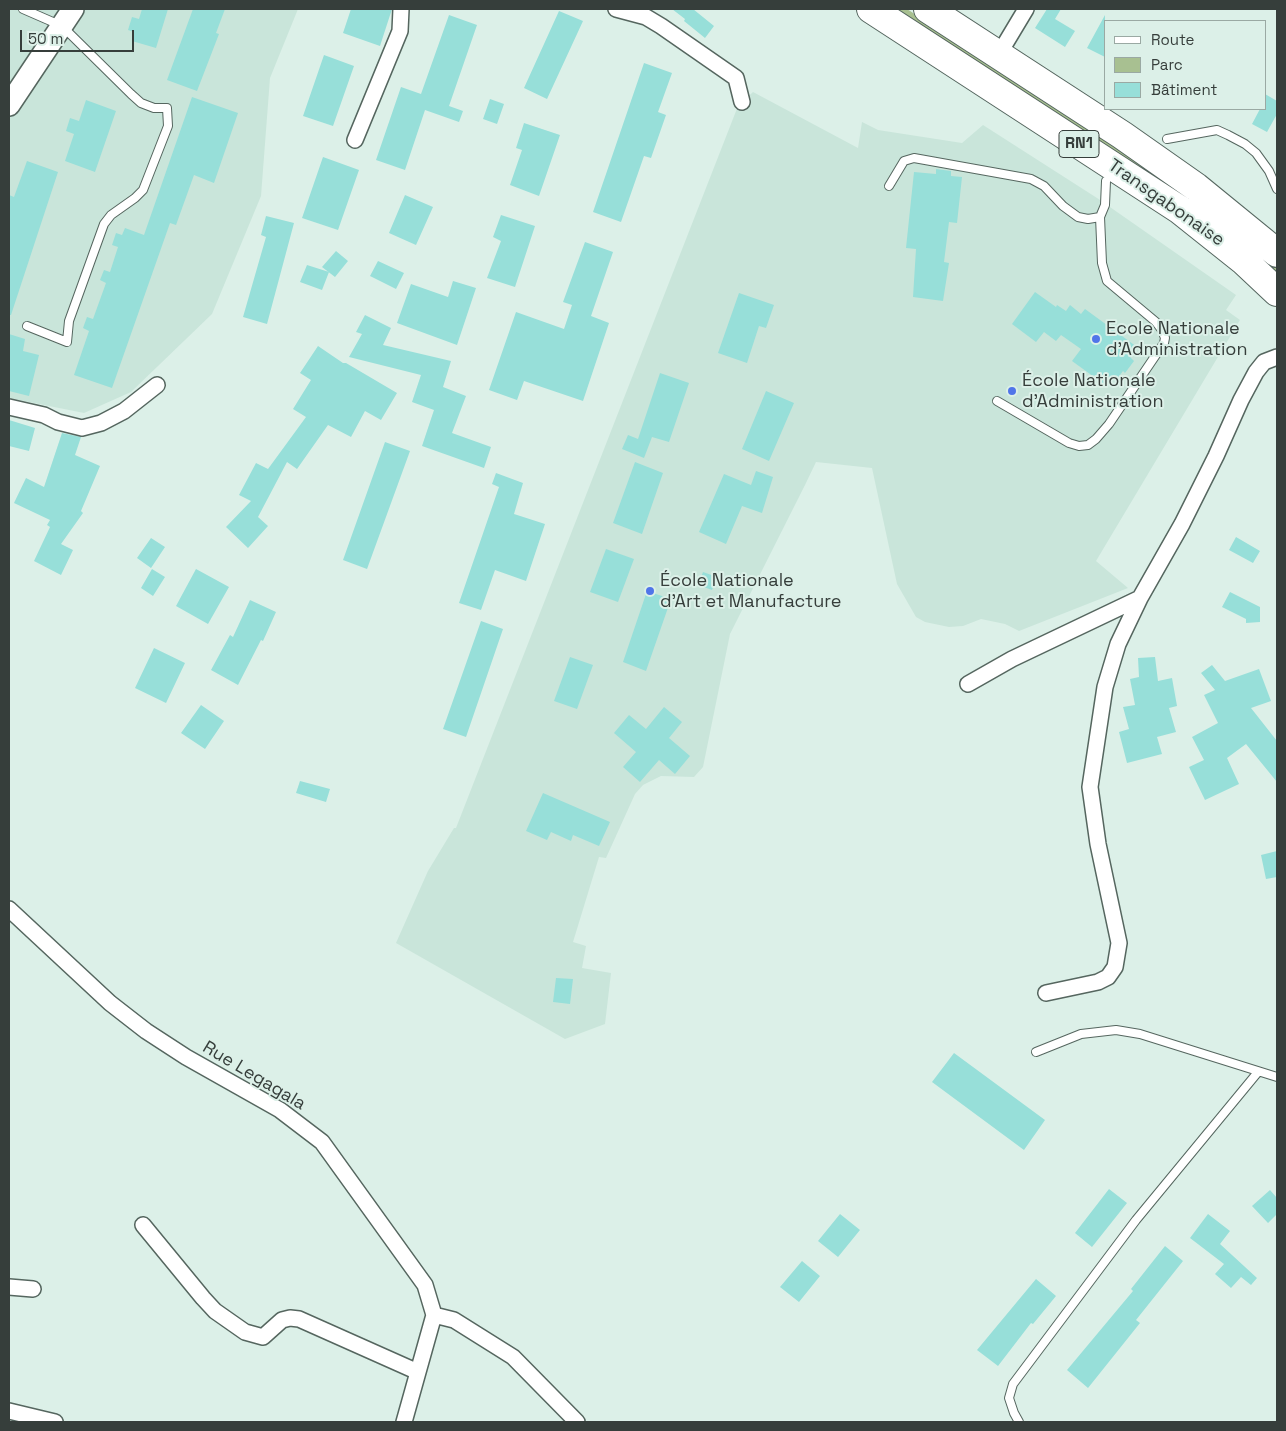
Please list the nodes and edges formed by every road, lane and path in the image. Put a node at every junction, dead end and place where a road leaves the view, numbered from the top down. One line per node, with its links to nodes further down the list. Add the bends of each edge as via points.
1 (22, 9): 7 (lane)
2 (401, 9): 12 (street, via 400,31)
3 (616, 9): 9 (street, via 661,26 736,78)
4 (872, 9): 18 (highway, Transgabonaise / RN1, via 1180,210)
5 (928, 9): 8 (highway, Transgabonaise / RN1)
6 (1026, 9): 8 (street)
7 (67, 17): 10 (street); 19 (lane, via 131,94 141,103 167,108 168,126 143,190 104,224 69,322 67,342)
8 (999, 54): 17 (highway, Transgabonaise / RN1, via 1122,135 1196,188)
9 (742, 102)
10 (9, 105)
11 (1167, 139): 15 (lane, via 1217,130 1256,153)
12 (355, 140)
13 (1106, 181): 16 (lane, via 1106,204)
14 (889, 186): 16 (lane, via 904,161 914,158 1031,179 1044,186 1078,217)
15 (1277, 189)
16 (1100, 218): 22 (lane, via 1102,263 1108,281 1156,322 1162,330 1164,343 1109,424 1088,445 1069,442)
17 (1277, 253)
18 (1277, 292)
19 (27, 326)
20 (1277, 357): 24 (street, via 1264,362 1256,372 1182,524)
21 (157, 385): 23 (street, via 124,411 82,428)
22 (997, 401)
23 (9, 407)
24 (1140, 598): 25 (street); 27 (street, via 1118,644 1106,687 1090,787 1098,844 1119,942 1116,967 1108,977 1098,982)
25 (968, 684)
26 (9, 909): 34 (street, Rue Legagala, via 110,1003 146,1031 280,1110 322,1142 426,1285)
27 (1046, 993)
28 (1036, 1052): 29 (lane, via 1081,1034 1116,1030 1140,1034)
29 (1258, 1072): 30 (lane); 40 (lane, via 1136,1220 1013,1384 1010,1398)
30 (1277, 1077)
31 (143, 1225): 35 (street, via 202,1298 244,1332 263,1337 282,1320 299,1319)
32 (9, 1287): 33 (street)
33 (33, 1289)
34 (434, 1315): 35 (street); 39 (street, via 454,1320 513,1357)
35 (418, 1372): 38 (street)
36 (9, 1411): 37 (street)
37 (55, 1422)
38 (404, 1422)
39 (577, 1422)
40 (1019, 1422)

